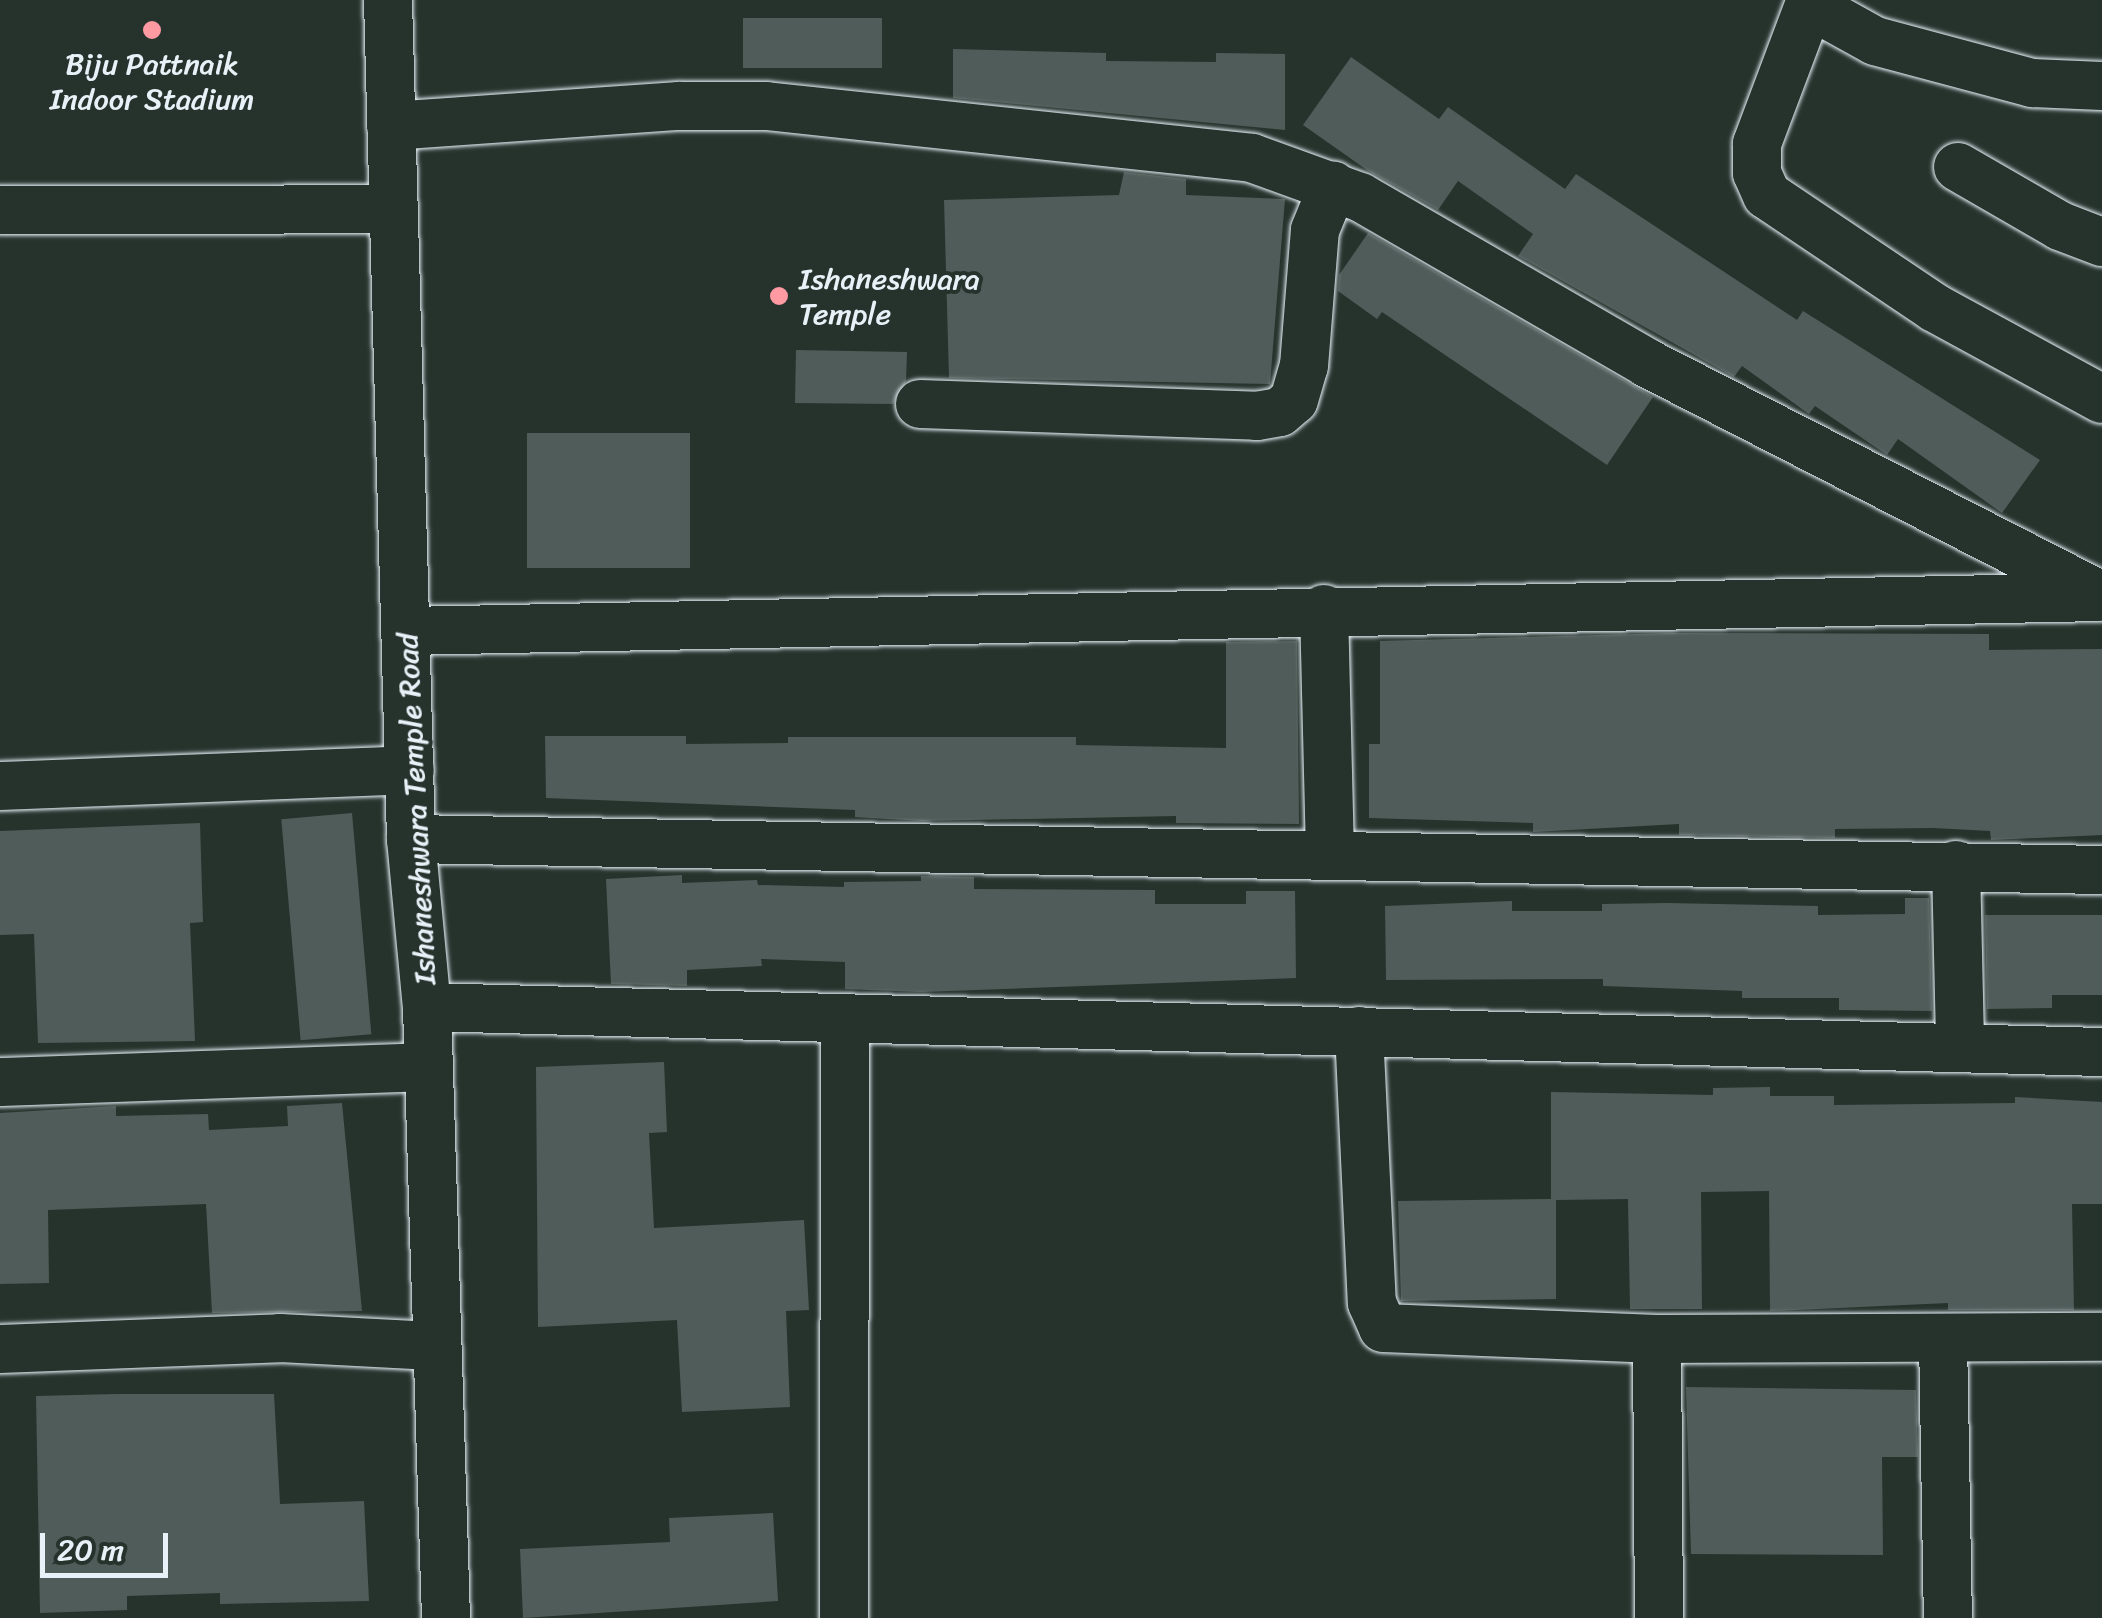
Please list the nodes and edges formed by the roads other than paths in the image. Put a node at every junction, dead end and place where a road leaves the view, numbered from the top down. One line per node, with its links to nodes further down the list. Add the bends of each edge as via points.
1 (388, 0): 4 (street, Ishaneshwara Temple Road)
2 (1811, 3): 3 (street, via 1875,42 2032,83); 10 (street, via 1757,144 1757,173 1767,195 1935,308)
3 (2102, 86)
4 (391, 126): 6 (street, via 766,106 1252,158); 7 (street, Ishaneshwara Temple Road)
5 (1958, 167): 9 (street, via 2060,226)
6 (1333, 186): 11 (street, via 1312,248 1304,366 1294,400 1280,412); 12 (street, via 1647,363)
7 (394, 209): 8 (street); 14 (street, Ishaneshwara Temple Road)
8 (0, 210)
9 (2102, 242)
10 (2102, 399)
11 (920, 404)
12 (2102, 596): 13 (street)
13 (1324, 610): 14 (street); 18 (street)
14 (406, 631): 15 (street, Ishaneshwara Temple Road)
15 (410, 770): 16 (street); 17 (street, Ishaneshwara Temple Road)
16 (0, 786)
17 (412, 839): 18 (street); 21 (street, Ishaneshwara Temple Road)
18 (1330, 853): 19 (street)
19 (1956, 865): 20 (street); 24 (street)
20 (2102, 870)
21 (426, 1008): 22 (street); 26 (street, Ishaneshwara Temple Road)
22 (845, 1023): 23 (street); 34 (street)
23 (1359, 1030): 24 (street); 30 (street, via 1372,1303 1383,1328)
24 (1960, 1046): 25 (street)
25 (2102, 1052)
26 (427, 1067): 27 (street); 31 (street, Ishaneshwara Temple Road)
27 (0, 1082)
28 (2102, 1337): 29 (street)
29 (1943, 1338): 30 (street); 36 (street)
30 (1658, 1339): 35 (street)
31 (433, 1346): 32 (street, via 280,1338); 33 (street, Ishaneshwara Temple Road)
32 (0, 1348)
33 (446, 1618)
34 (844, 1618)
35 (1659, 1618)
36 (1948, 1618)

